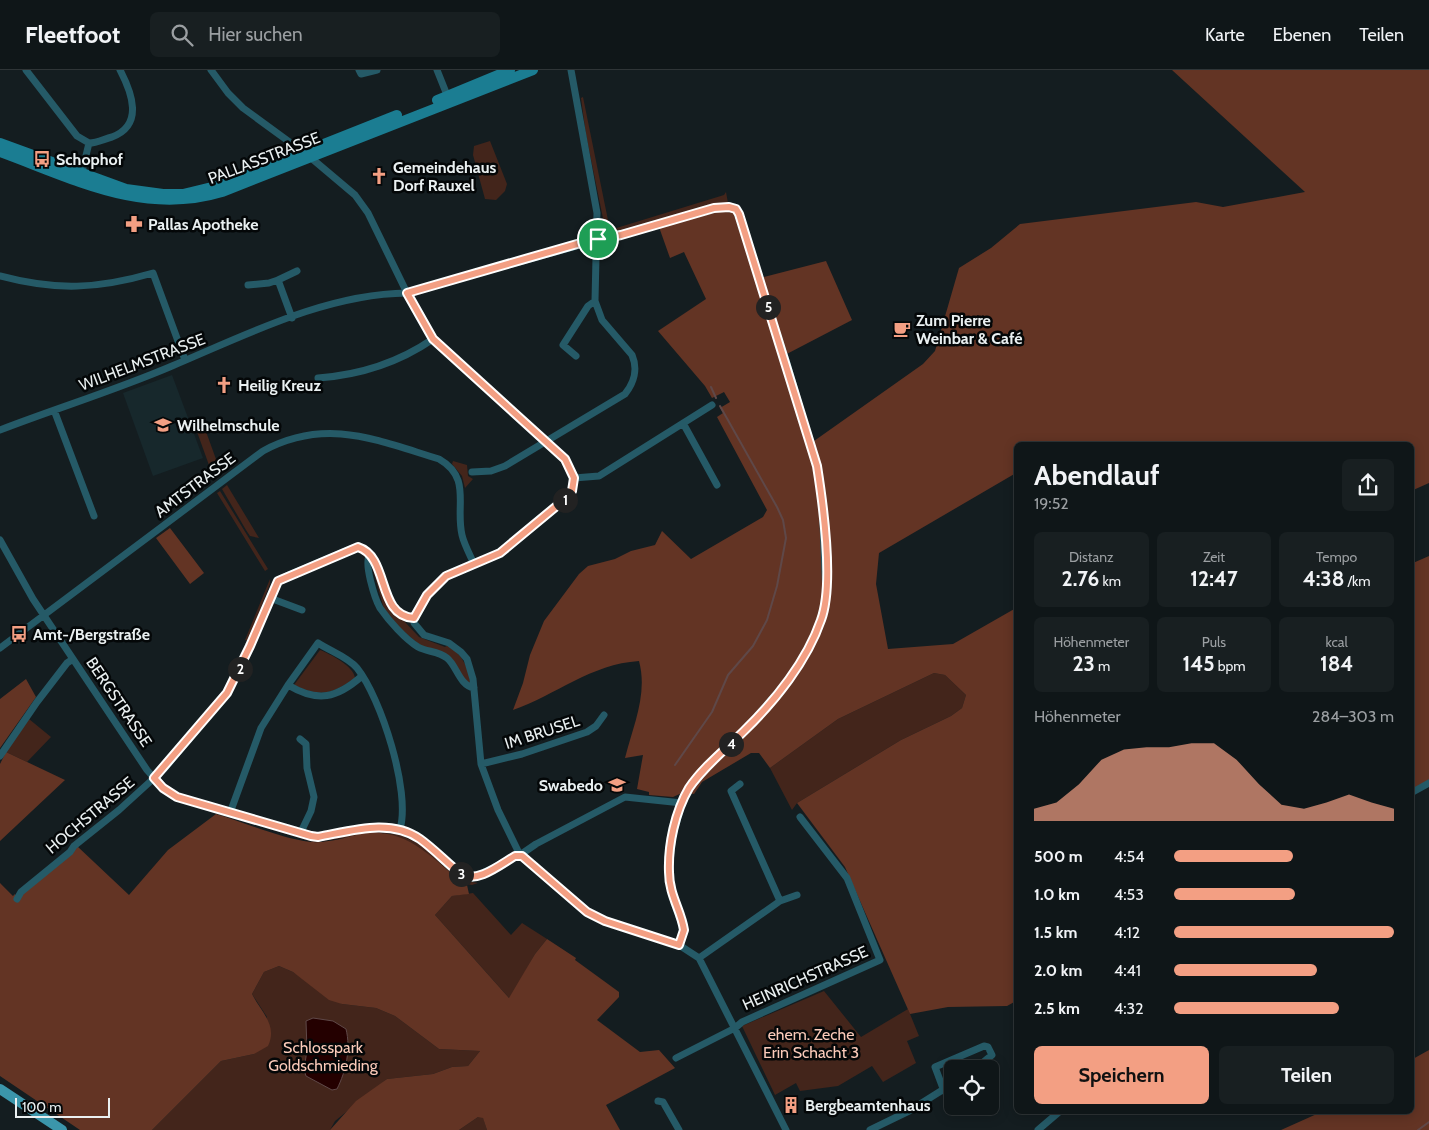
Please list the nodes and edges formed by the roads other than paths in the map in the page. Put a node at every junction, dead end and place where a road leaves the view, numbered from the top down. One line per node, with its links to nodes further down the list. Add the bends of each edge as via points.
1 (26, 70): 12 (street, via 77,136)
2 (120, 70): 12 (street, via 132,101 131,120 120,134)
3 (211, 70): 14 (street, via 237,103)
4 (359, 70): 5 (street, via 361,74)
5 (377, 70)
6 (437, 70): 10 (street)
7 (510, 70): 10 (main road, PALLASSTRASSE)
8 (533, 70): 10 (main road, PALLASSTRASSE)
9 (571, 70): 16 (street, via 597,213)
10 (448, 99): 14 (main road, PALLASSTRASSE)
11 (0, 143): 15 (main road, PALLASSTRASSE)
12 (89, 144): 15 (street)
13 (0, 152): 15 (main road, PALLASSTRASSE)
14 (306, 155): 15 (main road, PALLASSTRASSE, via 220,185 183,194 126,189); 21 (street, via 362,204)
15 (81, 177)
16 (598, 239): 21 (street, WILHELMSTRASSE); 22 (street); 57 (street, WILHELMSTRASSE, via 714,208 736,209 784,353 817,466 822,498 826,595 822,620 802,660 783,686 746,729 714,759)
17 (297, 271): 19 (street)
18 (0, 276): 26 (street, via 72,288 110,284 153,273)
19 (278, 280): 20 (street); 23 (street)
20 (248, 285)
21 (407, 293): 23 (street, WILHELMSTRASSE, via 358,297); 24 (street)
22 (595, 301): 25 (street, via 588,306 563,346); 32 (street, via 602,320 635,362 632,385 624,394)
23 (292, 318): 26 (street, WILHELMSTRASSE)
24 (433, 339): 27 (street, via 384,365 353,374); 32 (street)
25 (576, 356)
26 (185, 360): 29 (street, WILHELMSTRASSE)
27 (318, 378)
28 (712, 405): 30 (street)
29 (54, 410): 31 (street, WILHELMSTRASSE); 36 (street)
30 (684, 423): 34 (street, via 599,476); 35 (street)
31 (0, 430)
32 (546, 441): 33 (street, via 505,466); 34 (street, via 565,459)
33 (472, 472)
34 (574, 478): 39 (street, via 572,491 528,531 500,553)
35 (717, 485)
36 (94, 516)
37 (0, 540): 42 (street, BERGSTRASSE)
38 (370, 554): 40 (street, HOCHSTRASSE, via 362,548 353,548 291,574 278,581); 43 (street, via 392,604 404,616); 48 (street, via 367,560 369,576 380,608 418,647 446,657 467,686)
39 (474, 564): 42 (street, AMTSTRASSE, via 462,536 459,482 448,464 366,437 348,433 314,433 263,451); 43 (street, via 446,576 427,595)
40 (270, 598): 41 (street); 53 (street, HOCHSTRASSE, via 227,693)
41 (302, 610)
42 (44, 616): 44 (street, AMTSTRASSE); 45 (street, BERGSTRASSE)
43 (414, 618): 48 (street, via 415,625 424,634 449,643 461,652 472,672)
44 (0, 648)
45 (73, 659): 51 (street, BERGSTRASSE, via 37,702); 53 (street, BERGSTRASSE)
46 (362, 676): 47 (street, via 343,692 329,696 304,693); 47 (street, via 355,666 318,643); 60 (street, via 380,711 395,761 403,811)
47 (288, 685): 58 (street, via 262,728)
48 (474, 688): 52 (street)
49 (604, 715): 52 (street, IM BRUSEL, via 587,732)
50 (300, 738): 61 (street, via 306,744 307,768 314,797)
51 (0, 756)
52 (481, 764): 62 (street)
53 (154, 778): 58 (street, BERGSTRASSE, via 177,797); 64 (street, HOCHSTRASSE, via 21,892)
54 (1429, 783): 56 (street)
55 (740, 784): 65 (street, via 731,791)
56 (1414, 791)
57 (682, 803): 62 (street, BERGSTRASSE, via 625,797); 66 (street, via 674,829 669,866 674,904 684,930)
58 (230, 813): 61 (street, BERGSTRASSE)
59 (800, 817): 68 (street, HEINRICHSTRASSE, via 847,878 880,960)
60 (400, 830): 61 (street, BERGSTRASSE, via 375,827 318,837); 62 (street, BERGSTRASSE, via 421,839 468,878 477,877)
61 (300, 834)
62 (520, 855): 66 (street, via 587,912)
63 (798, 894): 65 (street)
64 (17, 899)
65 (780, 901): 67 (street)
66 (679, 945): 67 (street)
67 (699, 958): 68 (street)
68 (735, 1028): 69 (street, HEINRICHSTRASSE); 80 (street)
69 (676, 1058)
70 (951, 1060): 71 (street, via 988,1046 992,1055)
71 (986, 1060)
72 (944, 1063): 74 (street, via 935,1067)
73 (0, 1089): 77 (main road)
74 (944, 1091): 81 (street)
75 (658, 1100): 79 (street, via 663,1102)
76 (1057, 1114): 82 (street)
77 (47, 1126): 78 (main road)
78 (62, 1130)
79 (679, 1130)
80 (786, 1130)
81 (870, 1130)
82 (1038, 1130)

